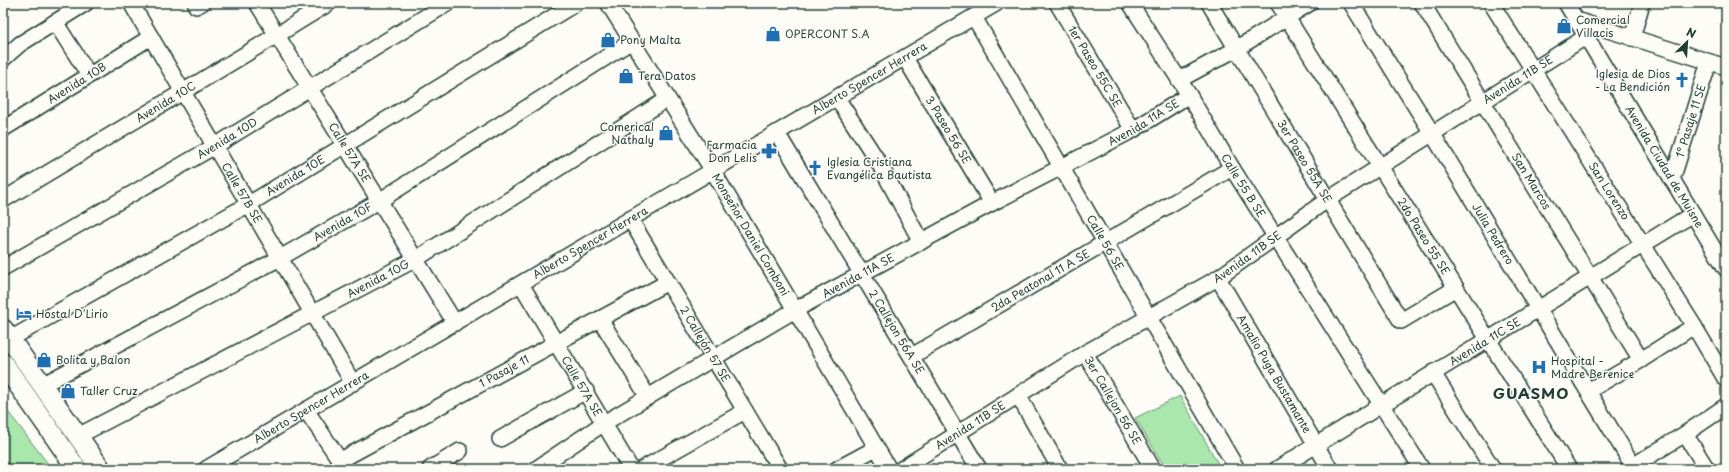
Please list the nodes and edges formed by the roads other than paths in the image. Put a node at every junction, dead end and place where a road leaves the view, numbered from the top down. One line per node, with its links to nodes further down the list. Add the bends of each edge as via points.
1 (86, 3): 22 (street)
2 (131, 3): 25 (street, Calle 57B SE)
3 (257, 3): 23 (street, Calle 57A SE)
4 (329, 3): 23 (street, Avenida 10C)
5 (448, 3): 36 (street, Avenida 10D)
6 (576, 3): 47 (street, Avenida 10E)
7 (608, 3): 27 (street, Monseñor Daniel Comboni)
8 (997, 3): 19 (street, Alberto Spencer Herrera)
9 (1057, 3): 43 (street, 1er Paseo 55C SE)
10 (1130, 3): 35 (street, Calle 55 B SE)
11 (1209, 3): 28 (street, 3er Paseo 55A SE)
12 (1278, 3): 20 (street, 2do Paseo 55 SE)
13 (1310, 3): 20 (street)
14 (1351, 3): 45 (street, Julia Pedrero)
15 (1422, 3): 41 (street, San Marcos)
16 (1491, 3): 33 (street, San Lorenzo)
17 (1566, 3): 21 (street, Avenida Ciudad de Muisne)
18 (1642, 3): 26 (street)
19 (974, 17): 29 (street, Alberto Spencer Herrera); 49 (street, Calle 56 SE)
20 (1286, 17): 28 (street); 48 (street, 2do Paseo 55 SE)
21 (1576, 20): 24 (street, Avenida Ciudad de Muisne); 26 (street)
22 (55, 22): 30 (street, via 20,44); 34 (street)
23 (277, 35): 36 (street, Calle 57A SE); 37 (street, Avenida 10C)
24 (1587, 36): 33 (street, Avenida 11B SE); 52 (street, Avenida Ciudad de Muisne)
25 (151, 37): 34 (street, Avenida 10B); 37 (street, Calle 57B SE)
26 (1632, 38): 31 (street)
27 (632, 41): 40 (street, Monseñor Daniel Comboni); 55 (street, Avenida 10F)
28 (1236, 49): 35 (street); 54 (street, 3er Paseo 55A SE)
29 (904, 58): 39 (street, Alberto Spencer Herrera); 56 (street, 3 Paseo 56 SE)
30 (3, 59)
31 (1709, 62): 32 (street); 52 (street, 1° Pasaje 11 SE)
32 (1726, 67)
33 (1533, 70): 41 (street, Avenida 11B SE); 63 (street, San Lorenzo)
34 (89, 75): 42 (street, Avenida 10B)
35 (1179, 80): 38 (street, Calle 55 B SE)
36 (310, 89): 46 (street, Avenida 10D); 47 (street, Calle 57A SE)
37 (183, 92): 46 (street, Calle 57B SE); 53 (street, Avenida 10C)
38 (1189, 95): 43 (street, Avenida 11A SE); 50 (street, Calle 55 B SE)
39 (838, 98): 44 (street, Alberto Spencer Herrera); 61 (street, via 879,163)
40 (667, 99): 51 (street, Monseñor Daniel Comboni); 65 (street, Avenida 10G)
41 (1482, 102): 45 (street, Avenida 11B SE); 69 (street, San Marcos)
42 (3, 129)
43 (1133, 130): 49 (street, Avenida 11A SE)
44 (777, 133): 51 (street, Alberto Spencer Herrera); 68 (street, 2 Callejon 56A SE)
45 (1432, 133): 48 (street, Avenida 11B SE); 74 (street, Julia Pedrero)
46 (215, 146): 57 (street, Calle 57B SE); 67 (street, Avenida 10D)
47 (346, 146): 55 (street, Calle 57A SE); 57 (street, Avenida 10E)
48 (1381, 166): 54 (street, Avenida 11B SE); 73 (street, 2do Paseo 55 SE)
49 (1061, 168): 56 (street, Avenida 11A SE); 62 (street, Calle 56 SE)
50 (1232, 168): 60 (street, Calle 55 B SE); 62 (street, 2da Peatonal 11 A SE)
51 (713, 171): 59 (street, Alberto Spencer Herrera); 75 (street, Monseñor Daniel Comboni)
52 (1672, 180): 58 (street, Avenida Ciudad de Muisne)
53 (3, 200)
54 (1327, 200): 60 (street, Avenida 11B SE); 73 (street, 3er Paseo 55A SE, via 1401,321)
55 (379, 201): 64 (street, Avenida 10F); 65 (street, Calle 57A SE)
56 (992, 203): 61 (street, Avenida 11A SE)
57 (248, 204): 64 (street, Calle 57B SE); 81 (street, Avenida 10E)
58 (1693, 214): 63 (street, Avenida 11C SE); 66 (street, Avenida Ciudad de Muisne)
59 (630, 219): 71 (street, 2 Callejón 57 SE); 72 (street, Alberto Spencer Herrera)
60 (1276, 236): 70 (street, Avenida 11B SE); 97 (street, Calle 55 B SE)
61 (921, 242): 68 (street, Avenida 11A SE)
62 (1104, 242): 77 (street, Calle 56 SE); 85 (street, 2da Peatonal 11 A SE)
63 (1643, 244): 69 (street, Avenida 11C SE); 80 (street, San Lorenzo)
64 (280, 258): 76 (street, Calle 57B SE); 92 (street, Avenida 10F)
65 (416, 259): 76 (street, Avenida 10G); 79 (street, Calle 57A SE)
66 (1726, 267)
67 (3, 268)
68 (862, 274): 75 (street, Avenida 11A SE); 85 (street, 2 Callejon 56A SE)
69 (1590, 276): 74 (street, Avenida 11C SE); 87 (street, San Marcos)
70 (1218, 278): 77 (street, Avenida 11B SE); 106 (street, Amalio Puga Bustamante)
71 (668, 282): 78 (street, 1 Pasaje 11); 86 (street, 2 Callejón 57 SE)
72 (521, 284): 79 (street, Alberto Spencer Herrera); 83 (street, Calle 57A SE)
73 (1456, 288): 82 (street, 2do Paseo 55 SE)
74 (1538, 309): 82 (street, Avenida 11C SE); 94 (street, Julia Pedrero)
75 (795, 310): 86 (street, Avenida 11A SE); 107 (street, Monseñor Daniel Comboni)
76 (312, 313): 91 (street, Calle 57B SE); 104 (street, Avenida 10G)
77 (1149, 317): 84 (street, Avenida 11B SE); 125 (street, Calle 56 SE)
78 (600, 319): 83 (street, 1 Pasaje 11); 96 (street)
79 (455, 323): 91 (street, Alberto Spencer Herrera)
80 (1694, 326): 87 (street); 90 (street, San Lorenzo)
81 (6, 334): 92 (main road)
82 (1488, 339): 89 (street, Avenida 11C SE); 130 (street, 2do Paseo 55 SE)
83 (556, 343): 93 (street, Calle 57A SE); 109 (street, 1 Pasaje 11)
84 (1085, 353): 95 (street, Avenida 11B SE); 124 (street, 3er Callejon 56 SE)
85 (912, 356): 102 (street, 2 Callejon 56A SE)
86 (713, 358): 96 (street, Avenida 11A SE); 100 (street, 2 Callejón 57 SE)
87 (1641, 360): 94 (street)
88 (3, 364): 112 (main road)
89 (1433, 373): 97 (street, Avenida 11C SE); 129 (street)
90 (1726, 380)
91 (353, 383): 99 (street, Alberto Spencer Herrera)
92 (42, 385): 104 (main road)
93 (586, 391): 101 (street, Calle 57A SE); 105 (street)
94 (1588, 391): 111 (street, Julia Pedrero)
95 (1018, 395): 102 (street, Avenida 11B SE); 123 (street)
96 (648, 397): 101 (street, Avenida 11A SE)
97 (1382, 405): 106 (street, Avenida 11C SE); 128 (street, Calle 55 B SE)
98 (1726, 406): 103 (street)
99 (306, 410): 109 (street); 114 (street, Alberto Spencer Herrera)
100 (745, 411): 118 (street); 119 (street, 2 Callejón 57 SE)
101 (604, 423): 116 (street, Avenida 11A SE); 117 (street, Calle 57A SE)
102 (958, 433): 121 (street, Avenida 11B SE); 122 (street, 2 Callejon 56A SE)
103 (1685, 434): 111 (street); 131 (street)
104 (78, 436): 113 (main road)
105 (500, 439)
106 (1316, 445): 126 (street, Avenida 11C SE); 127 (street, Amalio Puga Bustamante)
107 (876, 448): 110 (street); 120 (street, Monseñor Daniel Comboni)
108 (460, 451): 115 (street)
109 (342, 465)
110 (844, 467)
111 (1632, 468)
112 (77, 469)
113 (101, 469)
114 (206, 469)
115 (430, 469)
116 (536, 469)
117 (631, 469)
118 (642, 469)
119 (780, 469)
120 (889, 469)
121 (901, 469)
122 (979, 469)
123 (1060, 469)
124 (1153, 469)
125 (1237, 469)
126 (1277, 469)
127 (1330, 469)
128 (1422, 469)
129 (1493, 469)
130 (1569, 469)
131 (1707, 469)

